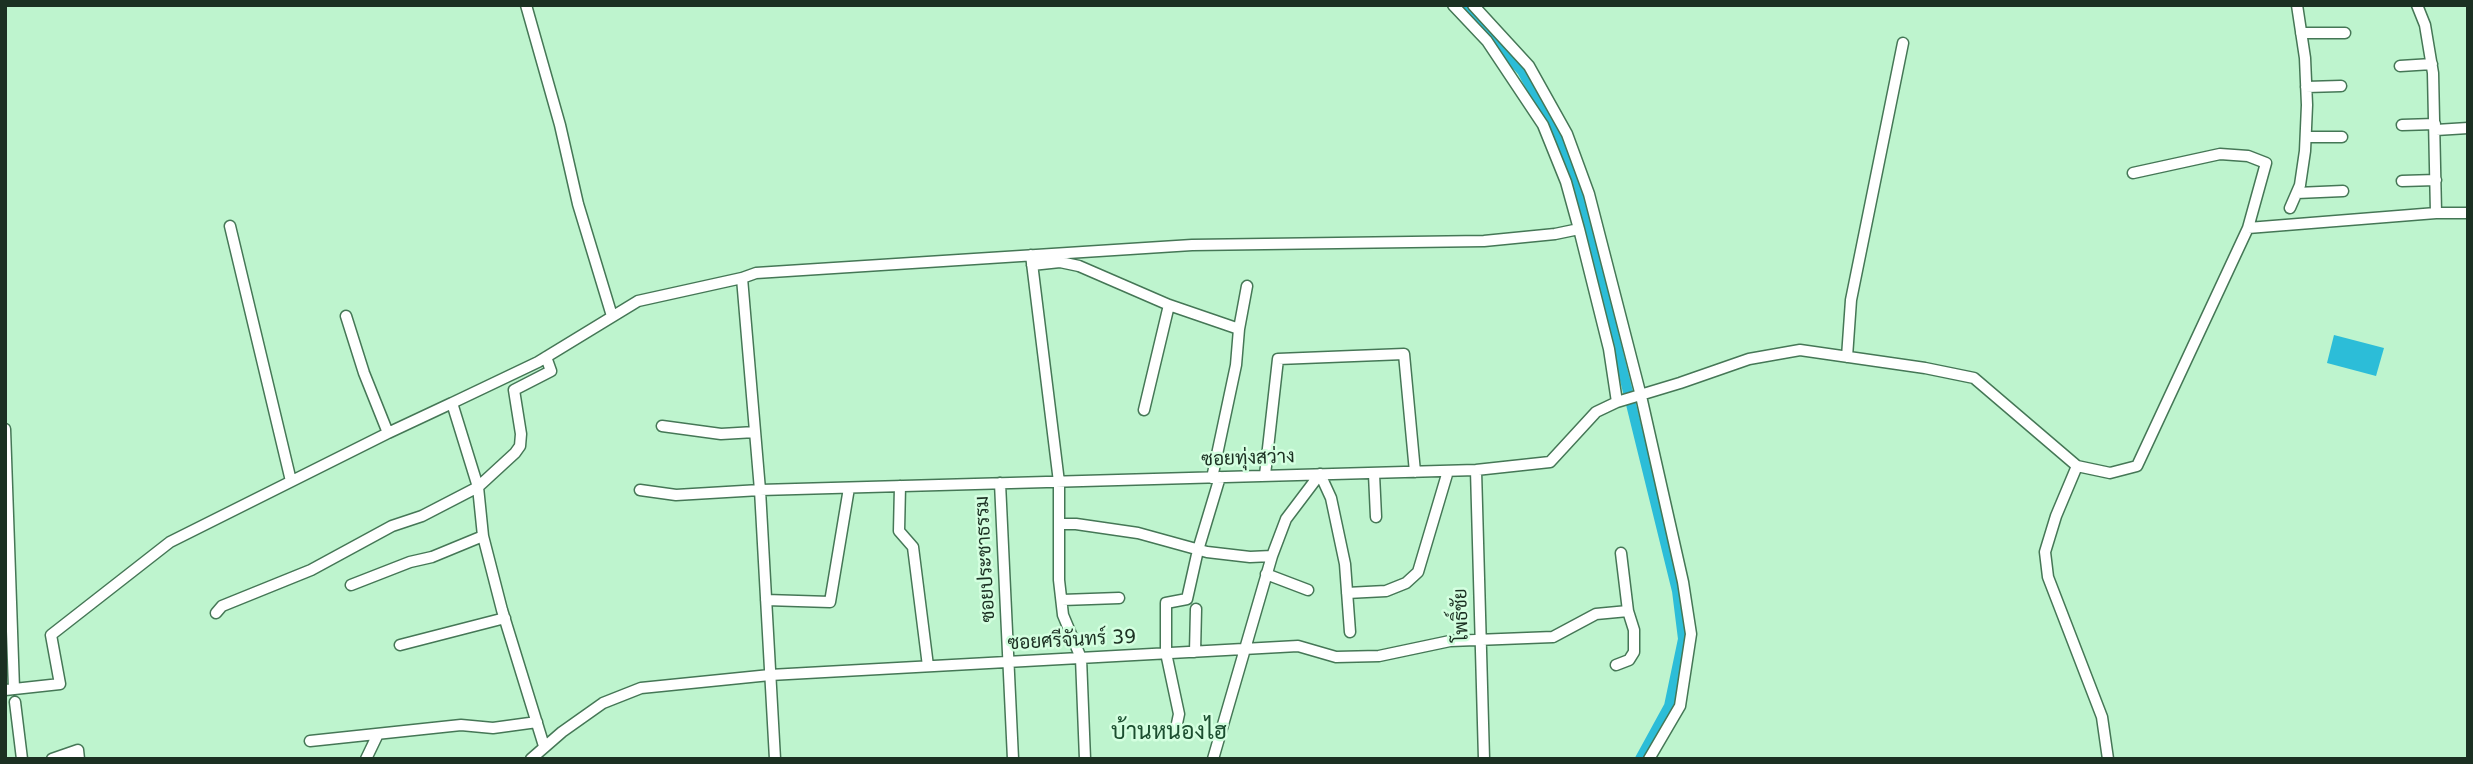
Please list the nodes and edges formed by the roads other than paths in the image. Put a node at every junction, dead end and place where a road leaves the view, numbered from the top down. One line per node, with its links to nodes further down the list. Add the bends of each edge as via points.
1 (526, 5): 34 (street)
2 (1453, 5): 28 (street, via 1487,41 1543,125)
3 (1473, 5): 38 (street, via 1529,66 1567,134 1589,194)
4 (2297, 5): 6 (street)
5 (2417, 5): 9 (street)
6 (2301, 33): 7 (street); 12 (street)
7 (2345, 33)
8 (1903, 43): 37 (street, via 1851,300)
9 (2432, 64): 10 (street); 14 (street)
10 (2400, 66)
11 (2341, 86): 12 (street)
12 (2306, 87): 16 (street)
13 (2402, 125): 14 (street)
14 (2435, 127): 15 (street); 19 (street)
15 (2468, 128)
16 (2306, 137): 17 (street); 22 (street)
17 (2343, 137)
18 (2133, 173): 27 (street, via 2220,154 2266,163)
19 (2436, 180): 20 (street); 24 (street)
20 (2402, 181)
21 (2343, 191): 22 (street)
22 (2297, 193): 23 (street)
23 (2291, 208)
24 (2436, 213): 25 (street); 27 (street)
25 (2468, 213)
26 (230, 226): 54 (street)
27 (2248, 228): 46 (street, via 2137,466 2110,473)
28 (1579, 229): 29 (street, via 1483,241 1192,244); 39 (street)
29 (1032, 260): 30 (street, via 756,273); 32 (street, via 1079,266); 55 (street)
30 (743, 278): 34 (street, via 638,301); 44 (street)
31 (1247, 286): 35 (street)
32 (1169, 305): 35 (street); 41 (street)
33 (346, 316): 45 (street)
34 (612, 316): 36 (street)
35 (1239, 329): 53 (street)
36 (546, 357): 40 (street); 58 (street, via 551,371 514,390 520,446)
37 (1847, 357): 38 (street, ซอยทุ่งสว่าง, via 1800,350 1749,359); 46 (street, ซอยทุ่งสว่าง, via 1974,378)
38 (1638, 397): 39 (street, ซอยทุ่งสว่าง); 107 (street, via 1683,582 1691,634 1680,706)
39 (1620, 401): 47 (street, ซอยทุ่งสว่าง, via 1596,412 1550,462)
40 (452, 403): 45 (street); 58 (street)
41 (1144, 410)
42 (662, 426): 44 (street, via 721,434)
43 (5, 429): 90 (street)
44 (755, 432): 61 (street)
45 (388, 433): 54 (street)
46 (2077, 466): 108 (street, via 2045,552 2048,578 2102,717)
47 (1476, 470): 48 (street, ซอยทุ่งสว่าง); 80 (street, โพธิ์ชัย)
48 (1448, 471): 49 (street, ซอยทุ่งสว่าง); 71 (street, via 1418,572 1386,591)
49 (1415, 472): 51 (street, ซอยทุ่งสว่าง); 52 (street, via 1404,354 1278,359)
50 (1320, 474): 51 (street, ซอยทุ่งสว่าง); 52 (street, ซอยทุ่งสว่าง); 67 (street, via 1286,519); 71 (street, via 1338,527)
51 (1374, 474): 62 (street)
52 (1265, 475): 53 (street, ซอยทุ่งสว่าง)
53 (1216, 477): 55 (street, ซอยทุ่งสว่าง); 65 (street)
54 (291, 481): 90 (street, via 170,542 51,635 60,684)
55 (1059, 482): 56 (street, ซอยทุ่งสว่าง); 63 (street)
56 (1000, 484): 57 (street, ซอยทุ่งสว่าง); 86 (street, ซอยประชาธรรม)
57 (900, 486): 59 (street, ซอยทุ่งสว่าง); 88 (street, via 899,531 913,547)
58 (478, 487): 64 (street); 77 (street, via 311,570 222,606)
59 (849, 488): 61 (street, ซอยทุ่งสว่าง); 73 (street, via 830,602)
60 (640, 490): 61 (street, ซอยทุ่งสว่าง, via 676,495)
61 (760, 490): 73 (street)
62 (1376, 517)
63 (1059, 524): 65 (street, via 1138,533); 74 (street)
64 (483, 536): 69 (street); 78 (street)
65 (1198, 550): 67 (street); 84 (street, via 1187,599 1166,603)
66 (1621, 553): 76 (street)
67 (1272, 555): 68 (street)
68 (1266, 574): 70 (street); 82 (street)
69 (351, 585)
70 (1307, 590)
71 (1347, 593): 79 (street)
72 (1119, 598): 74 (street)
73 (766, 600): 89 (street)
74 (1062, 600): 85 (street, via 1063,615)
75 (1196, 609): 83 (street)
76 (1628, 611): 80 (street, ซอยศรีจันทร์ 39, via 1596,614 1553,637); 87 (street, via 1634,652 1629,660)
77 (216, 613)
78 (505, 618): 81 (street); 92 (street)
79 (1350, 632)
80 (1480, 641): 82 (street, ซอยศรีจันทร์ 39, via 1450,641 1368,656 1336,657 1298,646); 106 (street, โพธิ์ชัย)
81 (400, 645)
82 (1246, 649): 83 (street, ซอยศรีจันทร์ 39); 105 (street)
83 (1195, 652): 84 (street, ซอยศรีจันทร์ 39)
84 (1166, 653): 85 (street, ซอยศรีจันทร์ 39); 93 (street, via 1179,714)
85 (1081, 658): 86 (street, ซอยศรีจันทร์ 39); 104 (street)
86 (1009, 662): 88 (street, ซอยศรีจันทร์ 39); 103 (street, ซอยประชาธรรม)
87 (1616, 665)
88 (928, 666): 89 (street, ซอยศรีจันทร์ 39)
89 (770, 675): 96 (street, ซอยศรีจันทร์ 39, via 641,688 603,703); 102 (street)
90 (10, 690)
91 (15, 702): 98 (street)
92 (537, 722): 94 (street); 96 (street)
93 (1175, 733)
94 (378, 734): 95 (street); 100 (street)
95 (310, 741)
96 (544, 747): 101 (street, ซอยศรีจันทร์ 39)
97 (78, 754): 99 (street)
98 (22, 759)
99 (52, 759)
100 (366, 759)
101 (531, 759)
102 (775, 759)
103 (1013, 759)
104 (1085, 759)
105 (1213, 759)
106 (1483, 759)
107 (1649, 759)
108 (2108, 759)

